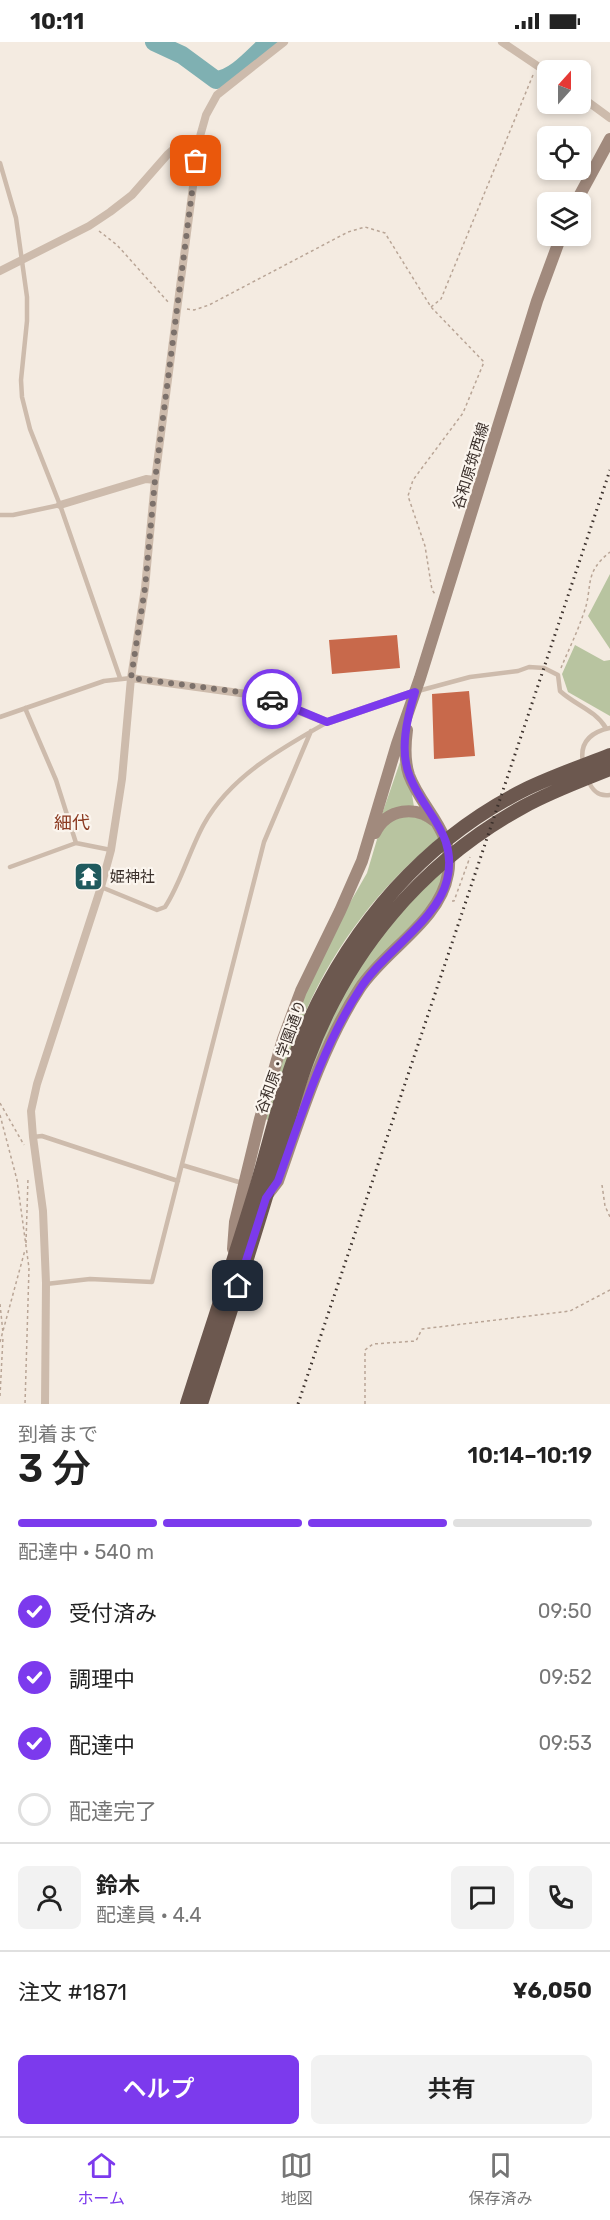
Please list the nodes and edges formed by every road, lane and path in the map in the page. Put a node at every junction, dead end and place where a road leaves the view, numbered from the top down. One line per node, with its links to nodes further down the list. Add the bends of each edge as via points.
1 (284, 42): 7 (street, via 217,95)
2 (502, 42): 3 (street)
3 (537, 66): 16 (path, via 441,299)
4 (591, 104): 5 (street)
5 (610, 118)
6 (610, 139): 10 (main road)
7 (199, 140): 11 (street, via 176,147 132,195); 15 (street)
8 (0, 163): 9 (lane)
9 (2, 176): 13 (lane, via 16,218)
10 (581, 192)
11 (89, 226): 13 (street); 15 (path, via 117,245)
12 (557, 246): 21 (main road, 谷和原筑西線)
13 (22, 261): 14 (street); 18 (lane, via 27,297 22,397 30,429)
14 (0, 271)
15 (178, 307): 16 (path, via 195,310 209,305 348,232 365,227 385,233); 17 (street)
16 (431, 308): 21 (path, via 484,362 463,412 413,480 408,496 425,546 432,590)
17 (155, 480): 18 (street, via 147,478); 24 (street, via 145,588)
18 (60, 505): 19 (lane); 23 (lane)
19 (0, 515)
20 (610, 552): 22 (path, via 591,574 585,613)
21 (443, 604): 25 (main road, 谷和原筑西線)
22 (558, 675): 25 (lane, via 544,668 529,667); 30 (lane, via 560,691 593,712)
23 (120, 678): 24 (lane); 27 (lane)
24 (131, 678): 29 (street, via 261,696); 38 (street)
25 (415, 692): 26 (main road, 谷和原筑西線); 29 (street)
26 (411, 705): 36 (main road, via 405,758 414,784); 40 (main road)
27 (25, 708): 28 (lane); 37 (lane, via 56,780)
28 (0, 717)
29 (327, 722): 31 (lane)
30 (608, 728): 35 (lane, via 586,740 582,755 591,786 600,794)
31 (311, 731): 42 (lane, via 259,765 222,796 204,823 165,907 157,910); 49 (lane, via 264,842)
32 (610, 755): 33 (highway, 谷和原・学園通り)
33 (592, 769): 34 (highway, 谷和原・学園通り); 44 (highway, 谷和原・学園通り, via 462,846)
34 (610, 769)
35 (610, 795)
36 (439, 825): 40 (main road, via 416,812 391,814 381,823); 54 (main road, via 449,852 442,896 372,972 352,1002 337,1028 278,1181)
37 (76, 843): 38 (lane); 41 (lane)
38 (111, 850): 42 (street)
39 (470, 857): 43 (path)
40 (362, 861): 53 (main road, via 301,991 283,1039)
41 (10, 867)
42 (101, 887): 47 (street, via 37,1084 31,1111)
43 (454, 901)
44 (359, 943): 53 (highway, 谷和原・学園通り, via 332,973 306,1029); 54 (highway, 谷和原・学園通り, via 307,1062)
45 (0, 1103): 48 (path)
46 (0, 1115): 56 (path, via 17,1180)
47 (33, 1137): 51 (lane, via 42,1136); 57 (street, via 44,1211)
48 (24, 1146)
49 (182, 1165): 51 (lane); 53 (lane)
50 (28, 1174): 56 (path)
51 (178, 1181): 57 (lane, via 152,1282 90,1279)
52 (602, 1185): 55 (path)
53 (250, 1186): 65 (highway, 谷和原・学園通り, via 233,1259)
54 (266, 1198): 66 (highway, 谷和原・学園通り)
55 (610, 1217)
56 (26, 1247): 60 (path); 63 (path, via 30,1268)
57 (46, 1284): 64 (street)
58 (610, 1290): 67 (path, via 570,1311 422,1329 416,1341 373,1344 365,1350)
59 (0, 1304): 60 (path)
60 (3, 1334): 61 (path); 62 (path)
61 (0, 1342)
62 (0, 1396)
63 (26, 1404)
64 (45, 1404)
65 (187, 1404)
66 (201, 1404)
67 (365, 1404)

